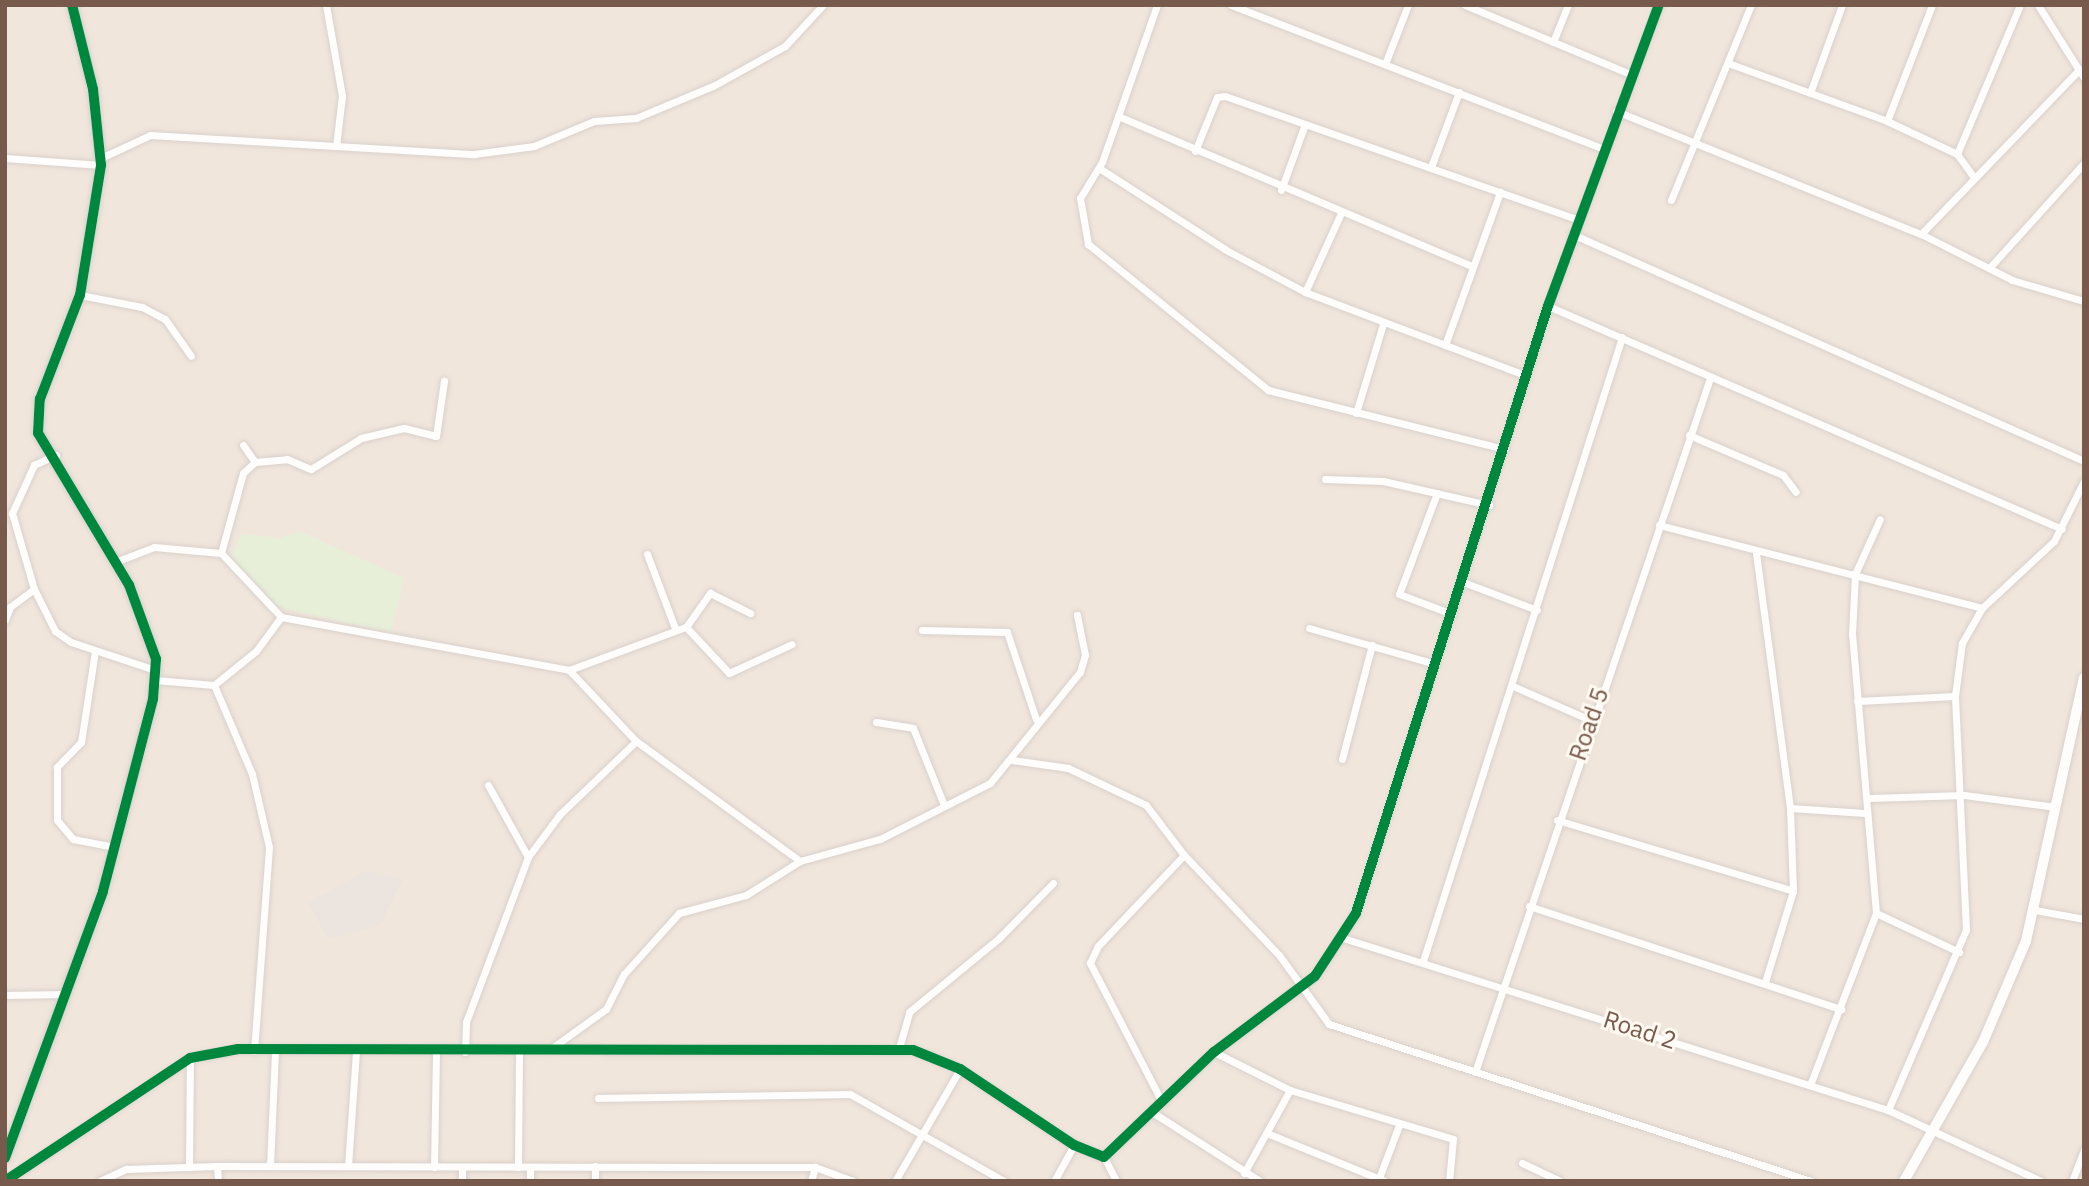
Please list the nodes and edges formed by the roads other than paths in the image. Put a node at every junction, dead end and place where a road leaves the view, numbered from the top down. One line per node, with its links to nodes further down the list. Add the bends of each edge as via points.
1 (72, 5): 34 (street, via 93,89)
2 (326, 5): 29 (street, via 342,96)
3 (823, 5): 29 (street, via 785,46 713,86 636,118 594,121 508,151)
4 (1157, 5): 25 (street)
5 (1231, 5): 18 (street)
6 (1408, 5): 18 (street)
7 (1465, 5): 15 (street)
8 (1568, 5): 16 (street)
9 (1659, 5): 20 (street)
10 (1751, 5): 17 (street)
11 (1842, 5): 23 (street)
12 (1932, 5): 26 (street)
13 (2020, 5): 32 (street)
14 (2038, 5): 19 (street)
15 (1483, 9): 16 (street)
16 (1553, 42): 20 (street)
17 (1728, 63): 23 (street); 28 (street)
18 (1385, 64): 22 (street)
19 (2079, 70): 21 (street); 38 (street)
20 (1630, 74): 24 (street)
21 (2084, 78)
22 (1459, 92): 30 (street); 36 (street)
23 (1810, 93): 26 (street)
24 (1616, 111): 28 (street); 30 (street)
25 (1118, 116): 31 (street); 37 (street)
26 (1888, 121): 32 (street)
27 (1305, 124): 31 (street, via 1221,95); 36 (street); 39 (street)
28 (1695, 142): 41 (street); 45 (street)
29 (336, 146): 34 (street, via 150,135)
30 (1601, 148): 43 (street)
31 (1195, 151): 39 (street)
32 (1957, 154): 38 (street)
33 (5, 158): 34 (street)
34 (101, 161): 49 (street)
35 (2084, 163): 46 (street)
36 (1431, 167): 40 (street)
37 (1098, 168): 48 (street, via 1226,250); 59 (street, via 1080,198 1092,248 1247,379)
38 (1974, 177): 45 (street)
39 (1281, 190): 42 (street)
40 (1500, 192): 43 (street); 47 (street)
41 (1671, 201)
42 (1341, 213): 47 (street); 48 (street)
43 (1577, 219): 44 (street)
44 (1572, 234): 51 (street); 64 (street)
45 (1921, 234): 46 (street)
46 (1991, 266): 50 (street, via 2012,280)
47 (1472, 267): 54 (street)
48 (1305, 292): 52 (street)
49 (80, 295): 55 (street, via 142,307 165,319); 63 (street, via 40,399 38,433)
50 (2084, 301)
51 (1548, 306): 53 (street); 56 (street)
52 (1383, 324): 54 (street); 59 (street)
53 (1622, 337): 57 (street); 82 (street)
54 (1445, 345): 56 (street)
55 (191, 356)
56 (1527, 376): 62 (street)
57 (1710, 377): 60 (street, Road 5); 73 (street)
58 (443, 380): 65 (street, via 436,436 404,428 361,438 311,469 287,459)
59 (1356, 413): 62 (street)
60 (1689, 435): 68 (street, via 1783,475); 72 (street, Road 5)
61 (243, 445): 65 (street)
62 (1505, 449): 70 (street)
63 (57, 455): 77 (street); 80 (street, via 34,465 12,513)
64 (2084, 461)
65 (255, 463): 74 (street, via 243,473)
66 (1325, 479): 69 (street)
67 (2084, 481): 73 (street)
68 (1796, 492)
69 (1437, 493): 70 (street); 84 (street, via 1399,594)
70 (1489, 505): 79 (street)
71 (1880, 519): 78 (street)
72 (1659, 525): 75 (street); 104 (street, Road 5)
73 (2062, 529): 81 (street, via 2043,555)
74 (221, 553): 77 (street, via 154,547); 86 (street)
75 (1756, 553): 78 (street); 114 (street)
76 (647, 554): 89 (street)
77 (115, 562): 97 (street, via 150,631)
78 (1855, 574): 81 (street); 102 (street)
79 (1464, 583): 82 (street); 84 (street)
80 (34, 589): 87 (street, via 10,607); 94 (street, via 55,631)
81 (1982, 608): 101 (street, via 1956,662)
82 (1537, 610): 100 (street)
83 (750, 613): 88 (street, via 710,593)
84 (1452, 614): 95 (street)
85 (1077, 615): 103 (street, via 1084,664)
86 (281, 617): 96 (street); 99 (street, via 262,645)
87 (5, 621)
88 (686, 627): 89 (street); 92 (street, via 729,673)
89 (675, 628): 96 (street)
90 (1309, 628): 93 (street)
91 (922, 630): 103 (street, via 1007,632)
92 (792, 644)
93 (1372, 645): 95 (street); 107 (street)
94 (95, 651): 97 (street); 117 (street, via 81,742 57,767 57,820 73,839)
95 (1435, 664): 127 (street)
96 (569, 670): 106 (street)
97 (155, 675): 99 (street); 117 (street)
98 (2083, 683): 113 (street)
99 (214, 685): 137 (street, via 252,774 269,847)
100 (1513, 686): 104 (street); 129 (street)
101 (1955, 696): 102 (street); 110 (street)
102 (1857, 701): 111 (street)
103 (1036, 719): 108 (street)
104 (1590, 720): 116 (street, Road 5)
105 (876, 722): 112 (street, via 913,728)
106 (636, 741): 119 (street, via 561,814); 120 (street)
107 (1342, 759)
108 (1012, 760): 112 (street, via 990,783); 118 (street, via 1068,768 1146,805)
109 (488, 785): 119 (street)
110 (1964, 795): 111 (street); 113 (street); 128 (street, via 1966,930)
111 (1869, 798): 115 (street)
112 (944, 805): 120 (street, via 880,839)
113 (2056, 807): 124 (street)
114 (1790, 808): 115 (street); 122 (street)
115 (1864, 813): 125 (street)
116 (1557, 820): 122 (street); 123 (street, Road 5)
117 (114, 847): 133 (street)
118 (1184, 855): 131 (street); 151 (street, via 1098,946 1090,963)
119 (528, 857): 141 (street, via 475,996)
120 (800, 861): 139 (street, via 746,895 679,913 624,974 606,1009)
121 (1053, 883): 136 (street, via 999,938 909,1012)
122 (1793, 891): 130 (street)
123 (1529, 906): 130 (street); 132 (street, Road 5)
124 (2035, 910): 126 (street); 155 (street, via 1983,1042)
125 (1877, 912): 128 (street); 135 (street)
126 (2084, 919)
127 (1343, 938): 129 (street, Road 2); 131 (street)
128 (1959, 952): 152 (street)
129 (1423, 961): 132 (street, Road 2)
130 (1765, 982): 135 (street)
131 (1300, 986): 142 (street); 147 (street, via 1329,1024)
132 (1503, 986): 147 (street, Road 5); 148 (street, Road 2)
133 (67, 994): 134 (street); 161 (street)
134 (5, 995)
135 (1841, 1009): 148 (street)
136 (899, 1048): 139 (street); 146 (street)
137 (254, 1050): 140 (street); 145 (street)
138 (519, 1050): 139 (street); 141 (street); 170 (street)
139 (548, 1050)
140 (275, 1051): 144 (street); 164 (street)
141 (465, 1052): 143 (street)
142 (1214, 1052): 149 (street); 151 (street)
143 (436, 1053): 144 (street); 168 (street)
144 (356, 1054): 165 (street)
145 (190, 1058): 167 (street); 177 (street)
146 (960, 1069): 156 (street); 158 (street)
147 (1475, 1072): 191 (street)
148 (1810, 1085): 152 (street, Road 2)
149 (1290, 1090): 154 (street); 157 (street)
150 (598, 1098): 156 (street, via 850,1094)
151 (1162, 1102): 153 (street)
152 (1888, 1110): 155 (street, Road 2)
153 (1152, 1112): 160 (street); 173 (street)
154 (1399, 1125): 174 (street); 190 (street, via 1456,1141)
155 (1934, 1129): 176 (street, Road 2); 192 (street)
156 (923, 1133): 185 (street); 186 (street)
157 (1269, 1134): 173 (street); 174 (street)
158 (1074, 1146): 160 (street); 187 (street)
159 (2084, 1149): 193 (street)
160 (1104, 1157): 188 (street)
161 (5, 1158)
162 (1522, 1163): 175 (street)
163 (218, 1166): 164 (street); 167 (street); 179 (street)
164 (270, 1166): 165 (street)
165 (348, 1166): 168 (street)
166 (595, 1166): 171 (street); 172 (street); 182 (street)
167 (189, 1167): 178 (street, via 125,1169)
168 (434, 1167): 169 (street)
169 (462, 1167): 170 (street); 180 (street)
170 (518, 1167): 171 (street)
171 (530, 1167): 181 (street)
172 (815, 1167): 183 (street); 184 (street)
173 (1244, 1172): 189 (street)
174 (1382, 1179)
175 (1556, 1180)
176 (2039, 1180)
177 (5, 1181)
178 (100, 1181)
179 (218, 1181)
180 (462, 1181)
181 (530, 1181)
182 (595, 1181)
183 (811, 1181)
184 (853, 1181)
185 (895, 1181)
186 (1004, 1181)
187 (1054, 1181)
188 (1116, 1181)
189 (1260, 1181)
190 (1449, 1181)
191 (1811, 1181)
192 (1904, 1181)
193 (2072, 1181)

